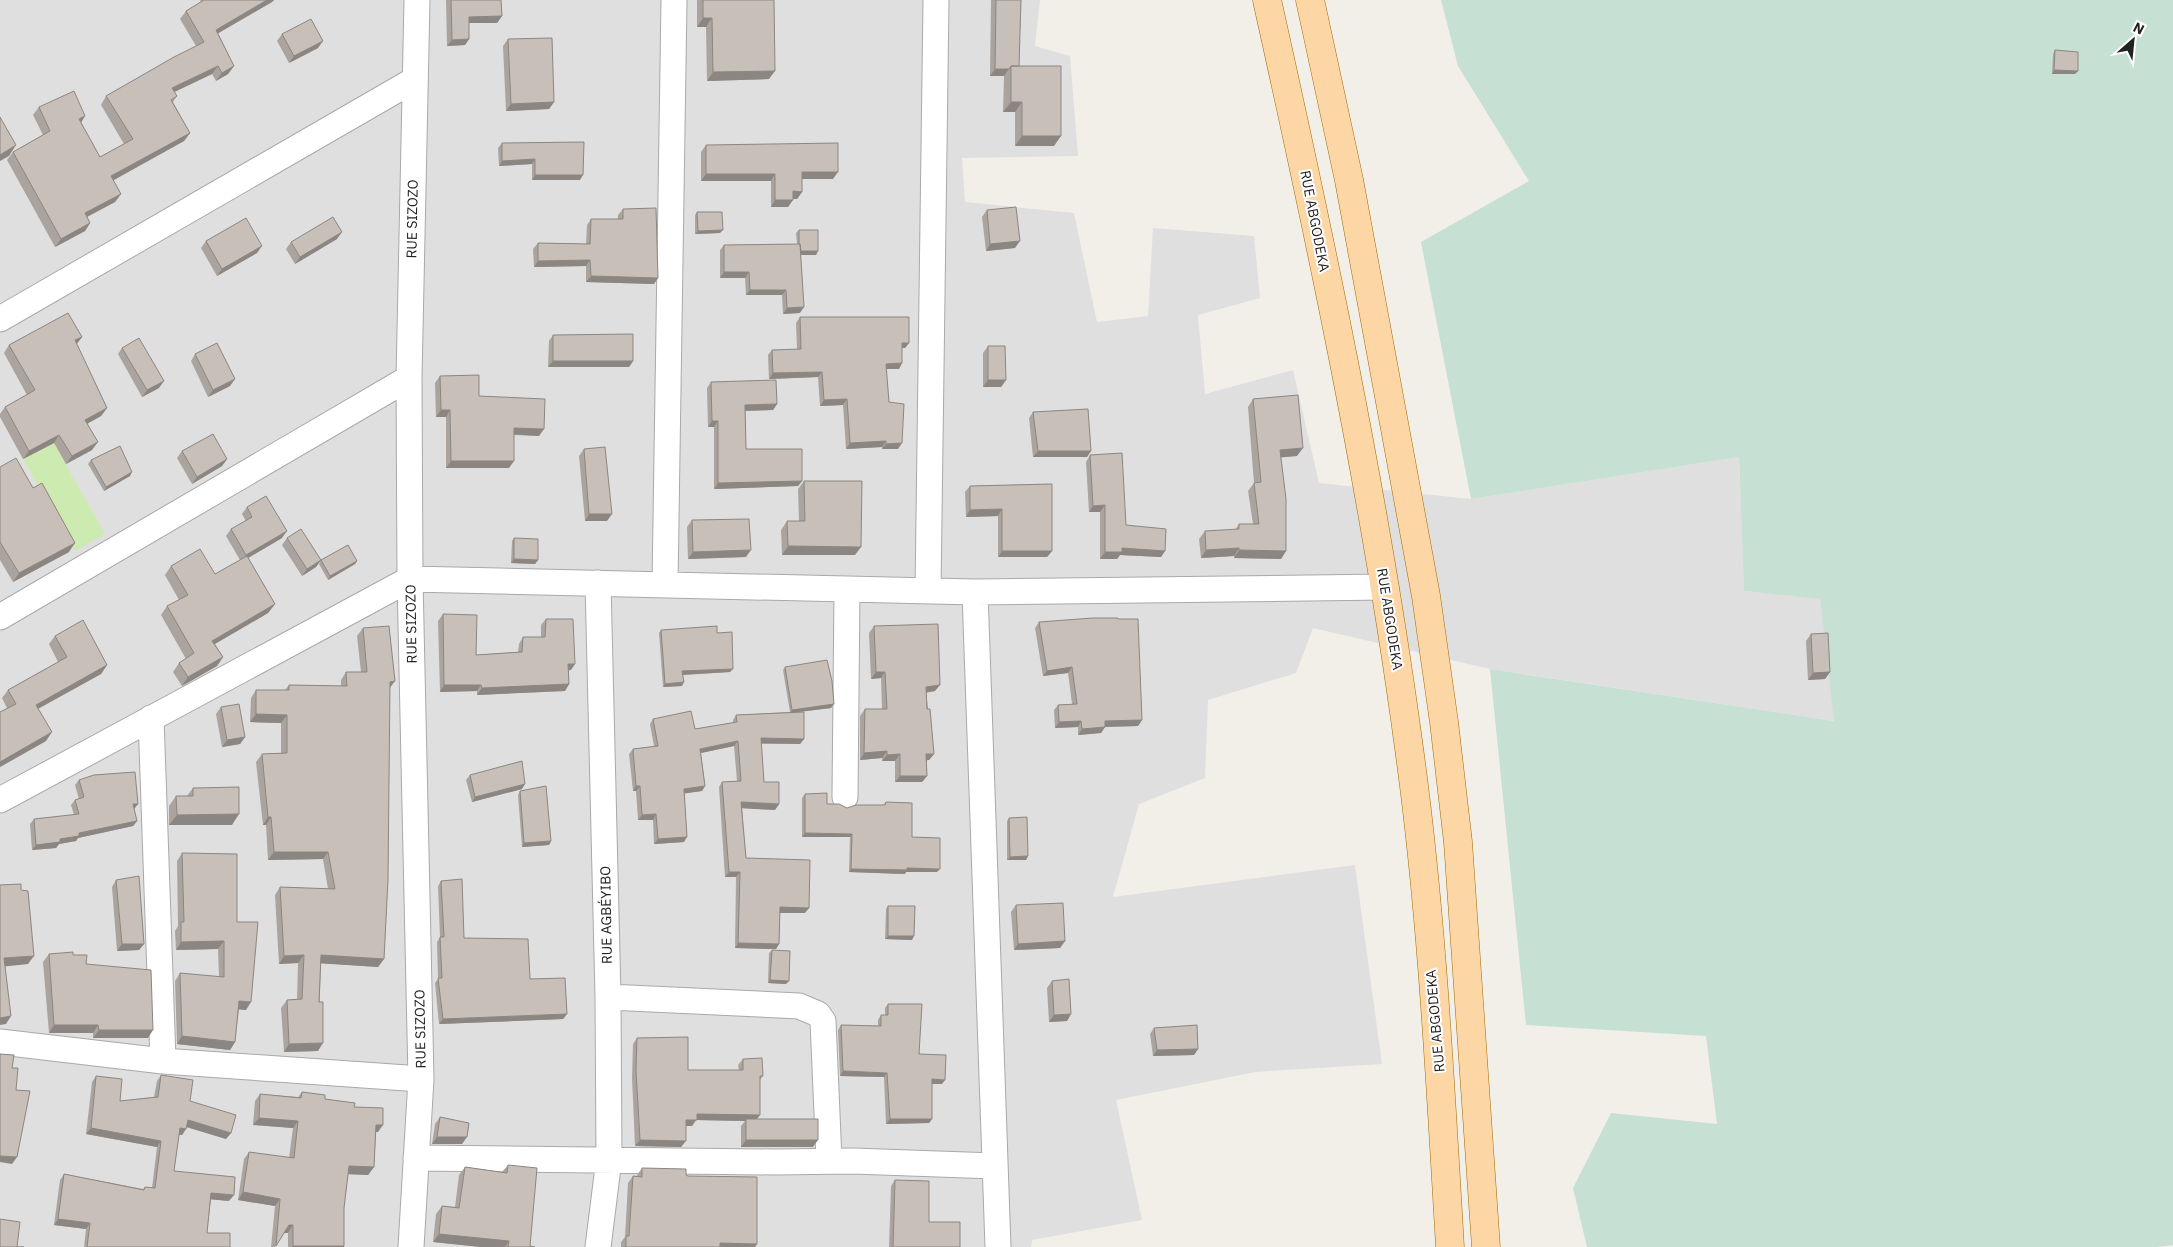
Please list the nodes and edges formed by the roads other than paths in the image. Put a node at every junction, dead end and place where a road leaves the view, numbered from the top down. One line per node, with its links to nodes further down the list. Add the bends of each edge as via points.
1 (416, 0): 6 (street, RUE SIZOZO)
2 (674, 0): 11 (street)
3 (936, 0): 14 (street)
4 (1267, 0): 12 (main road, RUE ABGODEKA, via 1310,193)
5 (1310, 0): 32 (main road, via 1353,199 1426,596 1444,722 1458,842)
6 (414, 80): 7 (street); 8 (street, RUE SIZOZO)
7 (0, 319)
8 (409, 378): 9 (street, RUE SIZOZO); 16 (street)
9 (410, 578): 10 (street); 17 (street); 23 (street, RUE SIZOZO)
10 (598, 583): 11 (street); 20 (street, RUE AGBÉYIBO)
11 (665, 585): 13 (street)
12 (1386, 587): 15 (street); 31 (main road, RUE ABGODEKA, via 1410,752 1420,854)
13 (847, 589): 14 (street); 18 (street)
14 (928, 591): 15 (street)
15 (975, 592): 27 (street)
16 (0, 617)
17 (151, 718): 19 (street); 22 (street)
18 (845, 797)
19 (0, 800)
20 (608, 997): 25 (street, RUE AGBÉYIBO); 26 (street, via 799,1006 818,1014 824,1031)
21 (0, 1042): 22 (street)
22 (163, 1061): 23 (street)
23 (421, 1079): 24 (street, RUE SIZOZO)
24 (416, 1158): 25 (street); 28 (street, RUE SIZOZO)
25 (609, 1159): 26 (street); 29 (street, RUE AGBÉYIBO)
26 (829, 1160): 27 (street)
27 (995, 1166): 30 (street)
28 (411, 1247)
29 (598, 1247)
30 (998, 1247)
31 (1450, 1247)
32 (1486, 1247)

